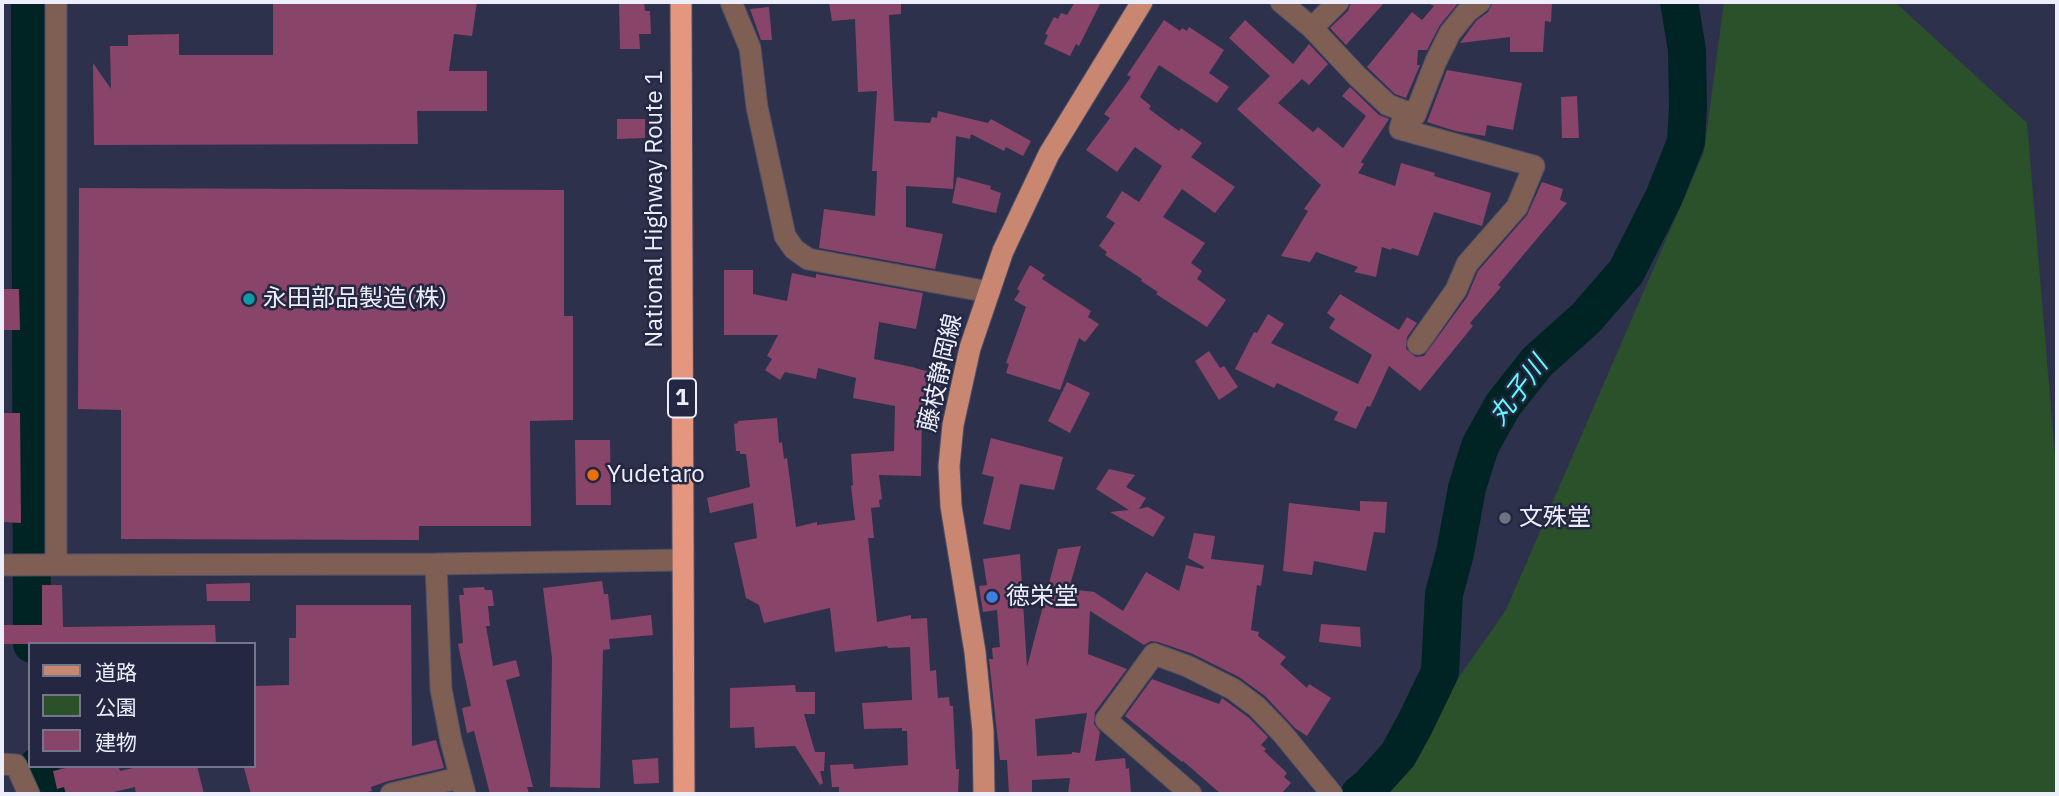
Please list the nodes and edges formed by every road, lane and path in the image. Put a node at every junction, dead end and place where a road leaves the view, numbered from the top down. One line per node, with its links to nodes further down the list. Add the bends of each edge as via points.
1 (56, 2): 13 (street)
2 (681, 2): 12 (highway, National Highway Route 1 / 1)
3 (731, 2): 10 (street, via 750,48 757,107 779,210 785,236 794,249 808,259)
4 (1142, 2): 10 (main road, 藤枝静岡線, via 1049,154 1003,251)
5 (1281, 2): 8 (street)
6 (1338, 2): 8 (street)
7 (1480, 2): 9 (street, via 1450,33 1415,115)
8 (1312, 28): 9 (street, via 1388,104)
9 (1405, 111): 11 (street, via 1400,129 1534,166 1517,207 1467,264 1456,290)
10 (989, 292): 22 (main road, 藤枝静岡線, via 970,348 949,466 951,506 974,645)
11 (1418, 344)
12 (682, 560): 14 (street); 21 (highway, National Highway Route 1 / 1)
13 (48, 564): 14 (street); 15 (street)
14 (436, 564): 17 (street, via 441,689)
15 (9, 565)
16 (2, 764): 19 (street, via 16,765)
17 (462, 786): 20 (street)
18 (1328, 789): 23 (street, via 1257,707 1233,689 1154,654 1106,720)
19 (29, 794)
20 (391, 794)
21 (684, 794)
22 (984, 794)
23 (1191, 794)

